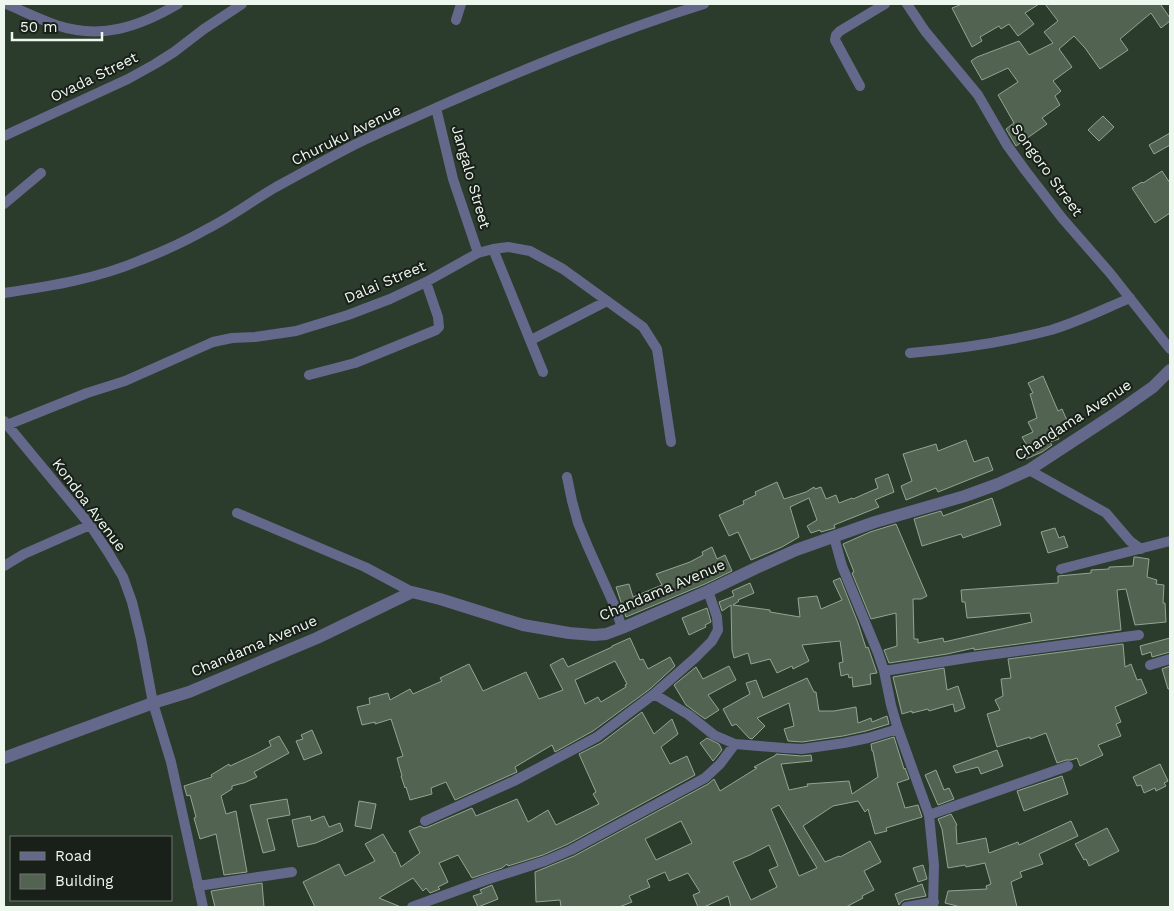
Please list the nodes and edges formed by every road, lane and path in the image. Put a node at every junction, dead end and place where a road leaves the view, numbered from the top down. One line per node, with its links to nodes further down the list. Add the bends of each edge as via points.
1 (6, 4): 2 (street, via 57,25 84,31 106,31 157,16)
2 (178, 4)
3 (242, 4): 11 (street, Ovada Street, via 174,52 134,75)
4 (461, 4): 8 (street)
5 (704, 4): 10 (street, Churuku Avenue, via 591,43)
6 (885, 4): 9 (street, via 836,35 835,40)
7 (906, 4): 18 (street, Songoro Street, via 978,95 1025,170)
8 (456, 20)
9 (860, 86)
10 (436, 108): 15 (street, Jangalo Street, via 453,179); 17 (street, Churuku Avenue, via 349,148 274,188 208,229 140,261 80,279)
11 (4, 136)
12 (42, 173): 13 (street)
13 (4, 204)
14 (494, 249): 15 (street, Dalai Street); 19 (street, Dalai Street, via 508,247 530,251 563,269); 20 (street)
15 (478, 253): 16 (street, Dalai Street)
16 (426, 282): 25 (street, via 438,317 436,330 355,363); 26 (street, Dalai Street, via 348,315 296,331 213,342 125,381)
17 (4, 293)
18 (1130, 298): 21 (street, Songoro Street); 22 (street, via 1052,329 1001,341)
19 (607, 300): 20 (street); 27 (street, Dalai Street, via 642,327 657,349)
20 (531, 340): 24 (street)
21 (1170, 349)
22 (910, 352)
23 (1170, 370): 28 (street, Chandama Avenue, via 1116,413)
24 (543, 372)
25 (310, 375)
26 (6, 423): 31 (street, Kondoa Avenue)
27 (671, 442)
28 (1029, 470): 32 (street, Chandama Avenue, via 965,496); 34 (street, via 1106,513)
29 (567, 477): 39 (street, via 578,523)
30 (237, 513): 38 (street, via 365,567)
31 (90, 526): 35 (street); 45 (street, Kondoa Avenue, via 123,577 132,602)
32 (834, 537): 37 (street, Chandama Avenue, via 796,550); 43 (street, via 842,566)
33 (1170, 541): 34 (street)
34 (1141, 549): 36 (street)
35 (4, 566)
36 (1062, 569)
37 (708, 591): 39 (street, Chandama Avenue); 44 (street, via 718,630 712,641)
38 (412, 592): 39 (street, Chandama Avenue, via 554,631 594,635); 45 (street, Chandama Avenue, via 266,660 189,692)
39 (622, 628)
40 (1139, 635): 43 (street)
41 (1170, 659): 42 (street)
42 (1150, 665)
43 (884, 672): 46 (street)
44 (654, 694): 47 (street, via 714,735); 51 (street, via 597,737 514,781)
45 (153, 703): 48 (street, Chandama Avenue); 53 (street, Kondoa Avenue, via 171,762)
46 (898, 729): 47 (street, via 868,738 802,749); 50 (street)
47 (735, 744): 56 (street, via 705,778 571,850)
48 (4, 758)
49 (1068, 766): 50 (street)
50 (929, 815): 54 (street, via 934,865)
51 (425, 821)
52 (292, 872): 53 (street)
53 (198, 886): 55 (street, Kondoa Avenue)
54 (933, 905): 57 (street)
55 (203, 907)
56 (412, 907)
57 (906, 907)

